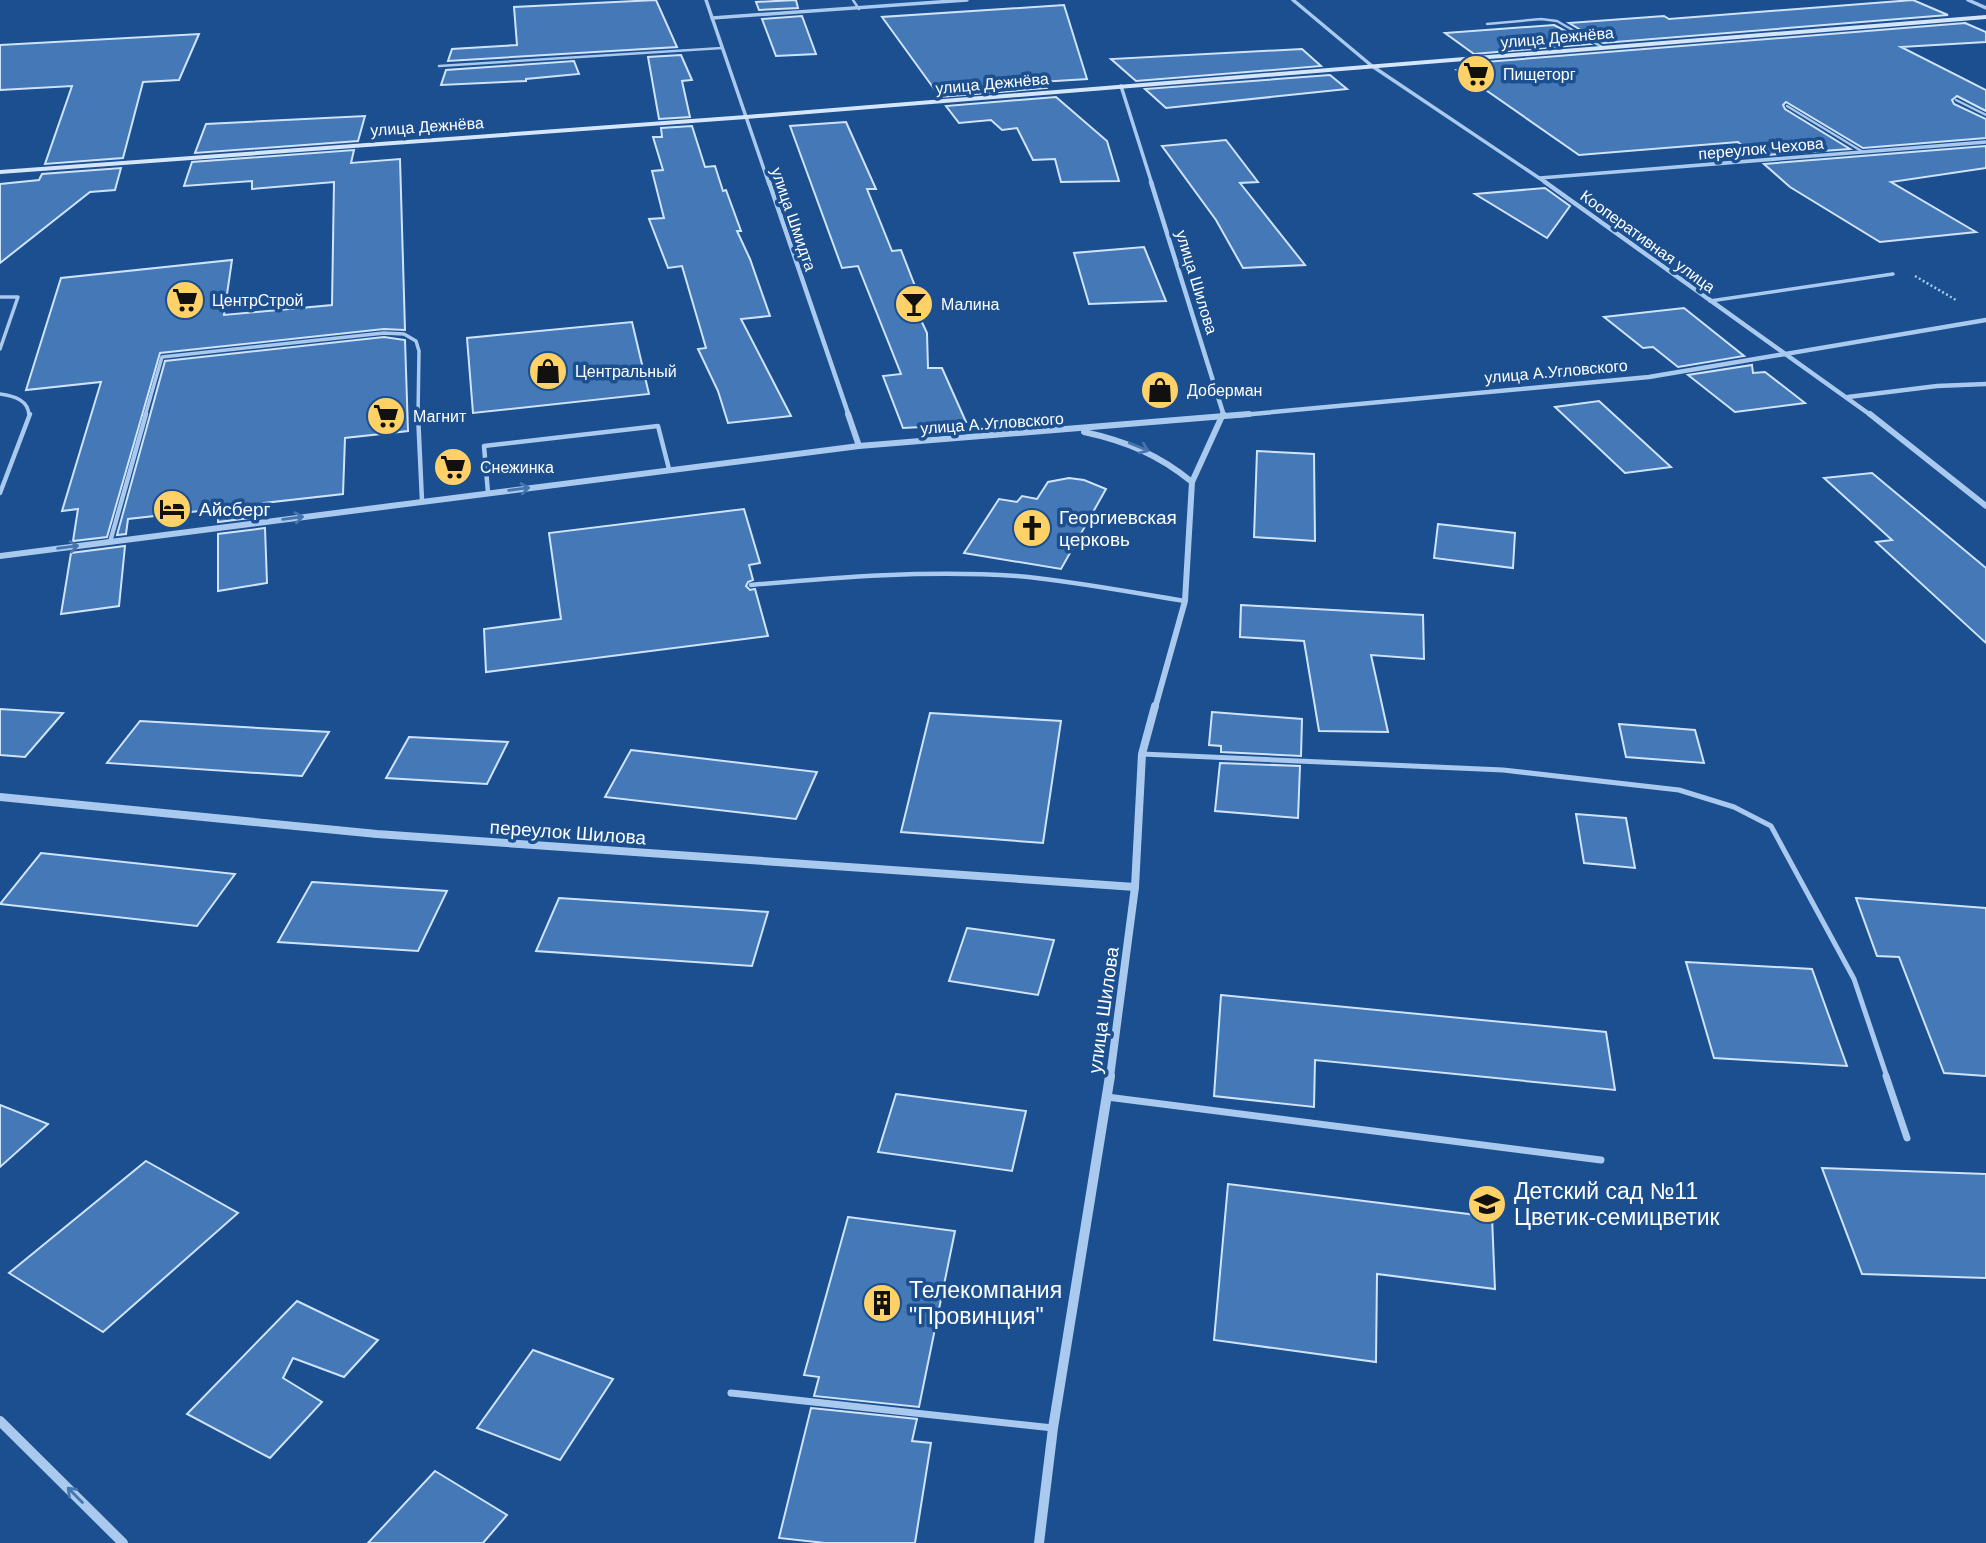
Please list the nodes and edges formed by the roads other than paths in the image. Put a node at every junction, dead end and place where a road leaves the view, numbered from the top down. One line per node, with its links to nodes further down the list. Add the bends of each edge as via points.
1 (706, 0): 9 (street, улица Шмидта)
2 (853, 0): 7 (lane)
3 (967, 0): 7 (street)
4 (1293, 0): 14 (street, Кооперативная улица)
5 (1968, 0): 6 (street)
6 (1986, 8)
7 (859, 9): 9 (street)
8 (1986, 16): 11 (main road, улица Дежнёва)
9 (712, 18): 12 (street, улица Шмидта)
10 (1486, 24): 11 (lane, via 1557,22)
11 (1602, 47): 14 (main road, улица Дежнёва)
12 (722, 48): 13 (lane); 19 (street, улица Шмидта)
13 (439, 66)
14 (1372, 66): 15 (main road, улица Дежнёва); 23 (street, Кооперативная улица)
15 (1121, 86): 19 (main road, улица Дежнёва); 33 (street, улица Шилова)
16 (1956, 100): 18 (lane)
17 (1787, 106): 21 (lane)
18 (1986, 115)
19 (746, 117): 22 (main road, улица Дежнёва); 35 (street, улица Шмидта)
20 (1986, 142): 21 (street, переулок Чехова)
21 (1863, 152): 23 (street, переулок Чехова)
22 (0, 172)
23 (1539, 178): 26 (street, Кооперативная улица)
24 (1893, 274): 26 (lane)
25 (0, 297): 28 (lane, via 18,298)
26 (1710, 301): 29 (street, Кооперативная улица)
27 (1986, 320): 29 (street, улица А.Угловского)
28 (0, 349)
29 (1785, 356): 32 (street, Кооперативная улица); 33 (street, улица А.Угловского, via 1649,377)
30 (1986, 384): 32 (street)
31 (0, 394): 38 (lane, via 21,399 30,413)
32 (1848, 397): 41 (street, Кооперативная улица)
33 (1224, 417): 34 (street, улица А.Угловского); 37 (street, улица Шилова)
34 (1077, 430): 35 (street, улица А.Угловского); 37 (street, one-way to 37, via 1132,443 1154,453)
35 (859, 446): 36 (street, улица А.Угловского)
36 (669, 470): 39 (street, улица А.Угловского, one-way to 36); 39 (lane, via 658,426 484,446)
37 (1192, 482): 45 (street, улица Шилова)
38 (0, 493)
39 (488, 493): 40 (street, улица А.Угловского)
40 (422, 501): 42 (street, улица А.Угловского, one-way to 40); 42 (lane, via 419,351 416,341 404,334 162,357)
41 (1986, 506)
42 (110, 542): 43 (street, улица А.Угловского, one-way to 42)
43 (0, 556)
44 (751, 585): 45 (lane, via 881,574 965,574 1053,580)
45 (1185, 601): 46 (street, улица Шилова)
46 (1142, 754): 48 (street, улица Шилова); 50 (lane, via 1503,770 1679,790 1734,807 1771,825 1854,979)
47 (0, 797): 48 (street, переулок Шилова, via 377,834)
48 (1135, 887): 49 (street, улица Шилова)
49 (1107, 1097): 51 (lane); 54 (street, улица Шилова)
50 (1907, 1138)
51 (1601, 1160)
52 (731, 1393): 54 (lane)
53 (0, 1421): 55 (street, one-way to 53)
54 (1054, 1428): 56 (street, улица Шилова)
55 (123, 1543)
56 (1039, 1543)

